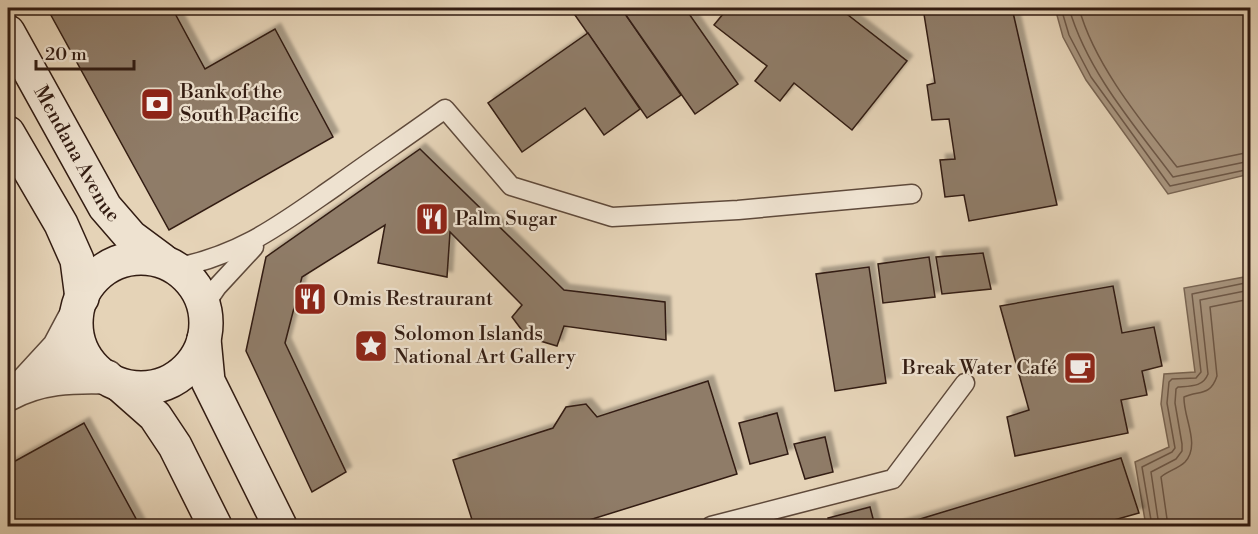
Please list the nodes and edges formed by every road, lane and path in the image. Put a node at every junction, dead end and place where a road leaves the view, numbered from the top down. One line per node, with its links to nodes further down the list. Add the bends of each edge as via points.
1 (8, 32): 5 (main road, Mendana Avenue, via 105,207 131,237)
2 (8, 132): 7 (main road, via 77,261)
3 (912, 194): 4 (lane, via 612,217 511,186 445,109)
4 (268, 233): 5 (lane, via 198,263); 6 (lane, via 224,278)
5 (168, 264): 6 (main road, via 188,276); 7 (main road, via 133,257 105,268 85,288)
6 (204, 306): 8 (main road)
7 (79, 307): 9 (main road, via 80,345 96,370); 11 (main road, via 59,348)
8 (204, 339): 9 (main road, via 198,357 177,378 150,389); 13 (main road, via 208,381)
9 (114, 382): 11 (main road, via 75,376 49,379); 12 (main road, via 155,416)
10 (965, 383): 14 (lane, via 893,479)
11 (16, 390)
12 (215, 526)
13 (280, 526)
14 (711, 526)

